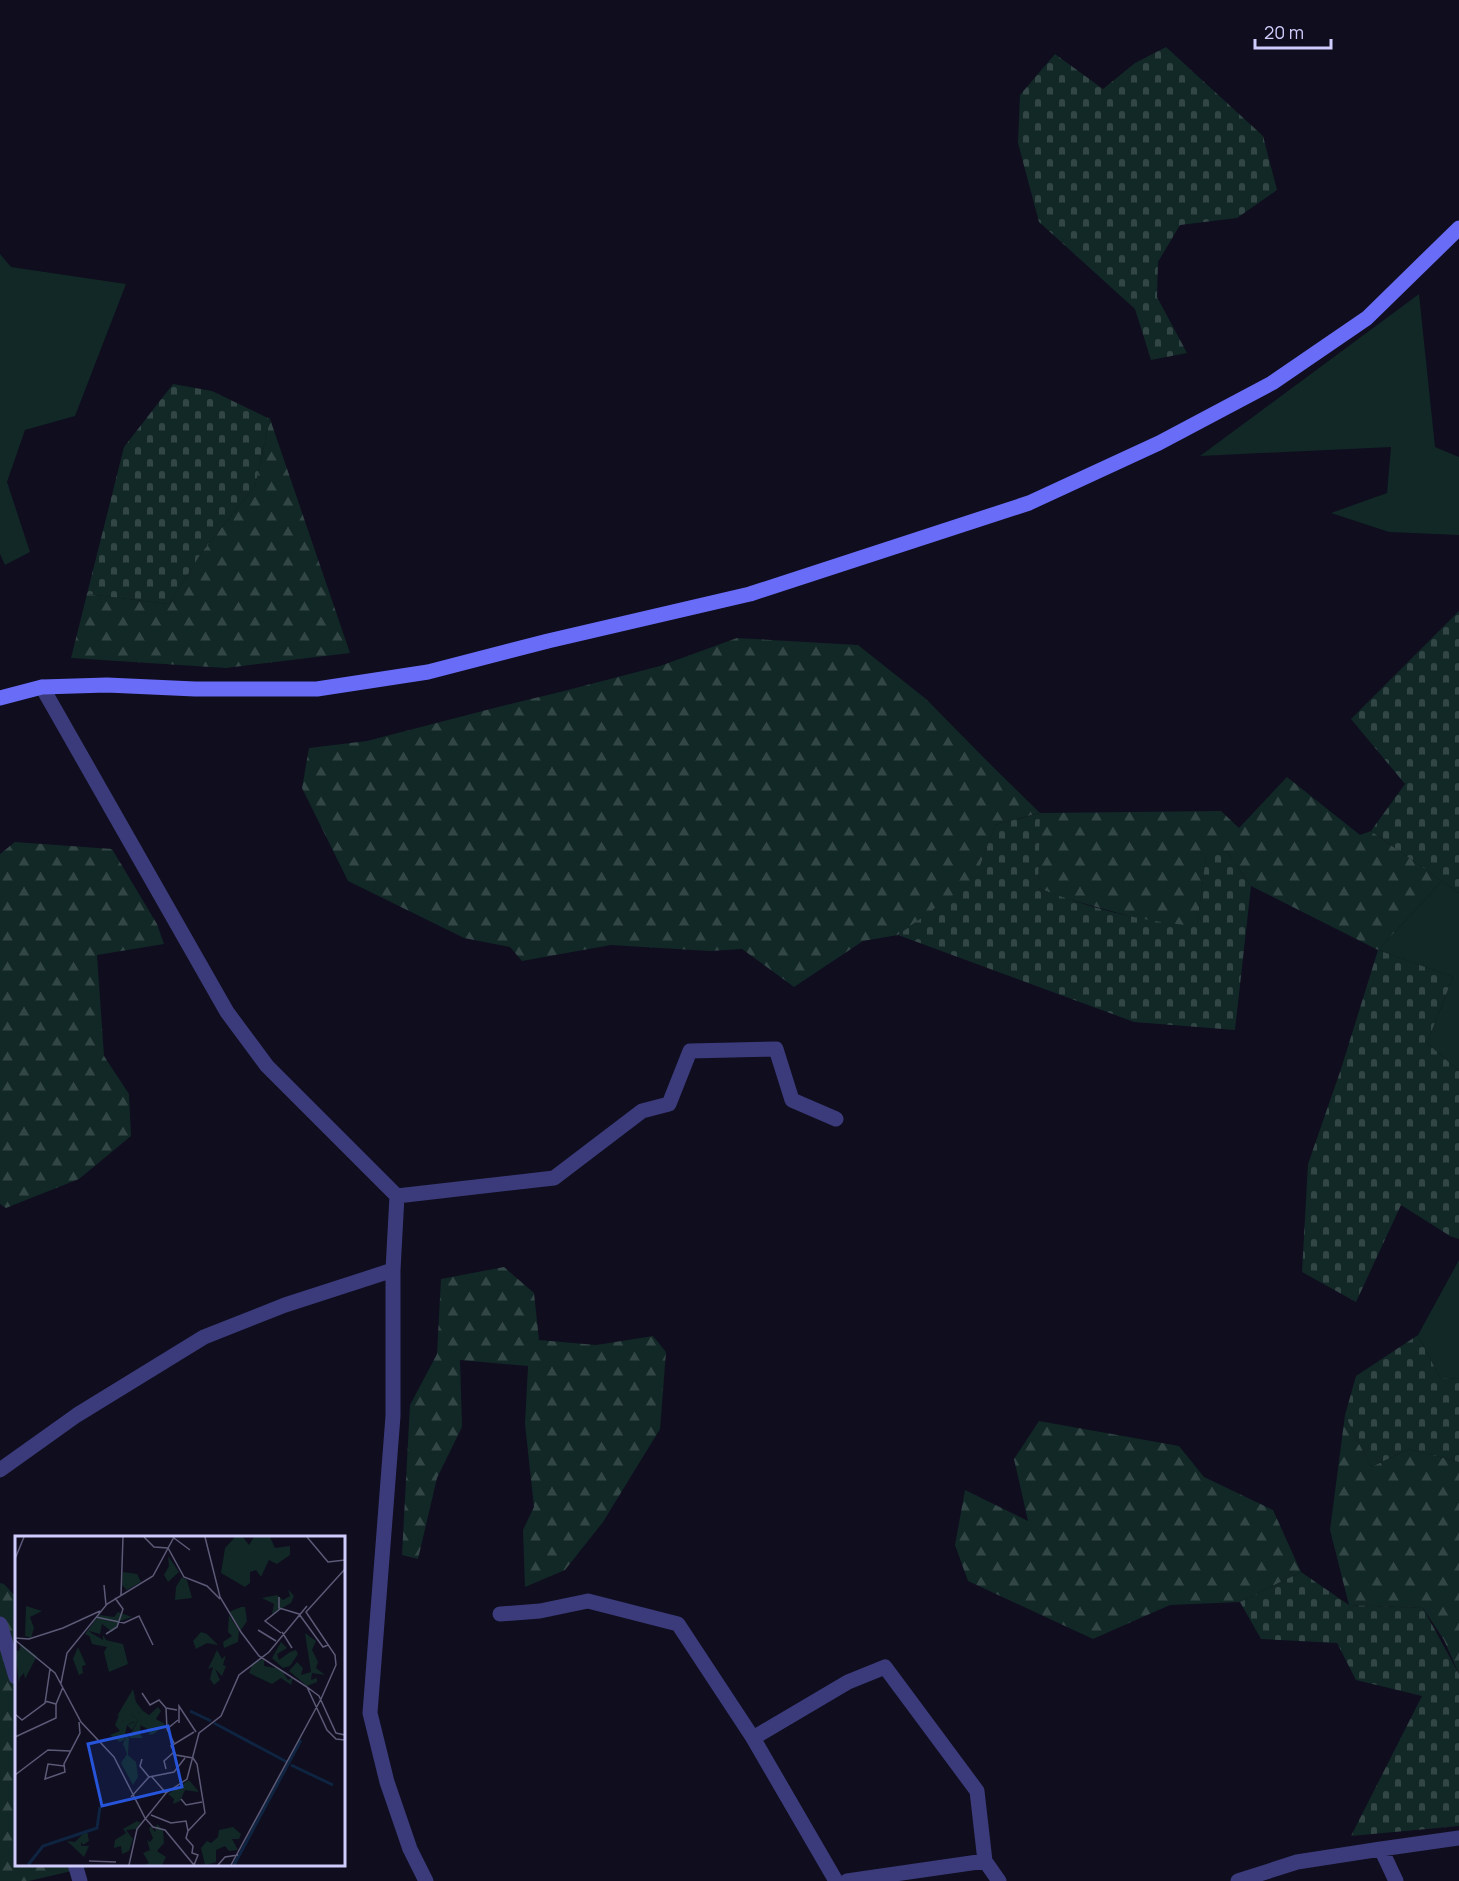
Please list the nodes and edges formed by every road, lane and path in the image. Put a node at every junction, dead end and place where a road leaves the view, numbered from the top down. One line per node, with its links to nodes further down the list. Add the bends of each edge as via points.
1 (1459, 228): 2 (street, via 1367,318 1272,383 1159,443 1029,503 750,594 428,672 317,689)
2 (42, 687): 3 (street); 5 (street, via 226,1012 267,1066)
3 (0, 698)
4 (836, 1119): 5 (street, via 792,1100 776,1049 690,1051 669,1104 642,1111 554,1179)
5 (397, 1196): 6 (street)
6 (393, 1270): 7 (street, via 285,1305 204,1337 77,1415); 17 (street, via 393,1416 370,1713 387,1782 410,1850)
7 (0, 1470)
8 (500, 1614): 11 (street, via 588,1601 678,1624)
9 (0, 1624): 10 (street)
10 (15, 1674)
11 (753, 1738): 14 (street, via 848,1682 885,1667 977,1791); 18 (street)
12 (1459, 1838): 13 (street)
13 (1381, 1849): 21 (street, via 1297,1862); 22 (street)
14 (986, 1861): 19 (street); 20 (street)
15 (76, 1866): 16 (street)
16 (80, 1881)
17 (426, 1881)
18 (836, 1881)
19 (847, 1881)
20 (999, 1881)
21 (1238, 1881)
22 (1396, 1881)

